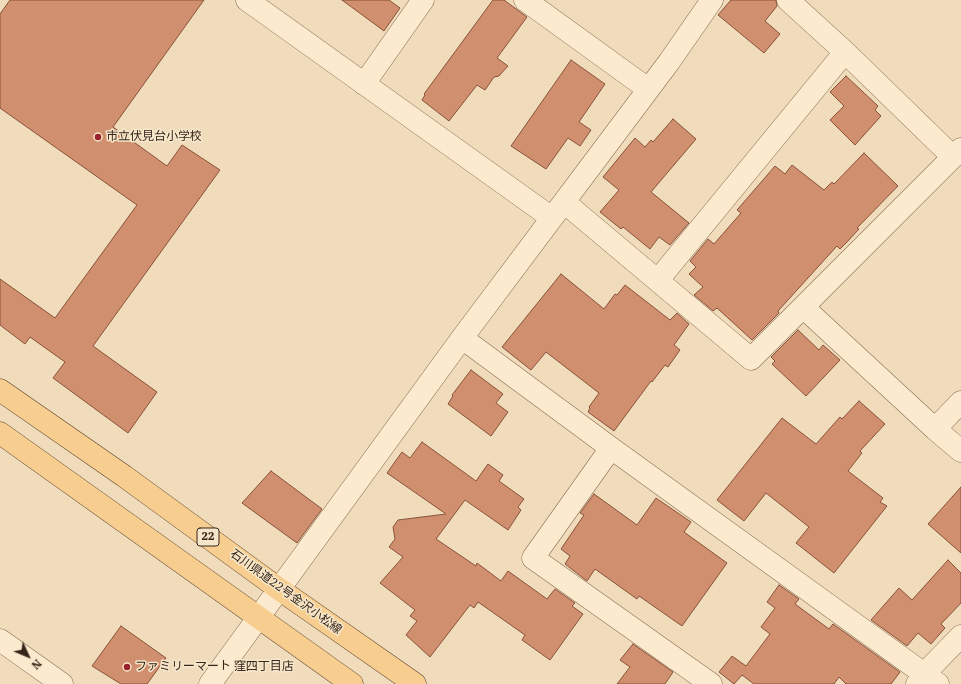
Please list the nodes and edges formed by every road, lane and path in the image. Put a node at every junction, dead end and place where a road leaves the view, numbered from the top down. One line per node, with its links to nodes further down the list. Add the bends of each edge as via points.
1 (247, 0): 7 (street)
2 (423, 0): 7 (street)
3 (524, 0): 8 (street)
4 (712, 0): 8 (street)
5 (788, 0): 6 (street)
6 (845, 52): 9 (street); 11 (street)
7 (364, 84): 10 (street)
8 (648, 89): 10 (street)
9 (957, 153): 12 (street)
10 (558, 210): 11 (street); 13 (street)
11 (658, 280): 12 (street, via 751,359)
12 (802, 307): 16 (street)
13 (462, 338): 18 (street); 20 (street)
14 (0, 390): 20 (main road, 石川県道22号金沢小松線 / 22)
15 (961, 402): 16 (street)
16 (935, 429): 19 (street)
17 (0, 433): 21 (main road)
18 (611, 448): 24 (street); 29 (street, via 533,558)
19 (961, 450)
20 (279, 589): 21 (street); 28 (main road, 石川県道22号金沢小松線 / 22)
21 (258, 617): 26 (street); 27 (main road)
22 (961, 636): 24 (street)
23 (0, 640): 25 (street)
24 (926, 681)
25 (62, 684)
26 (210, 684)
27 (352, 684)
28 (415, 684)
29 (711, 684)

